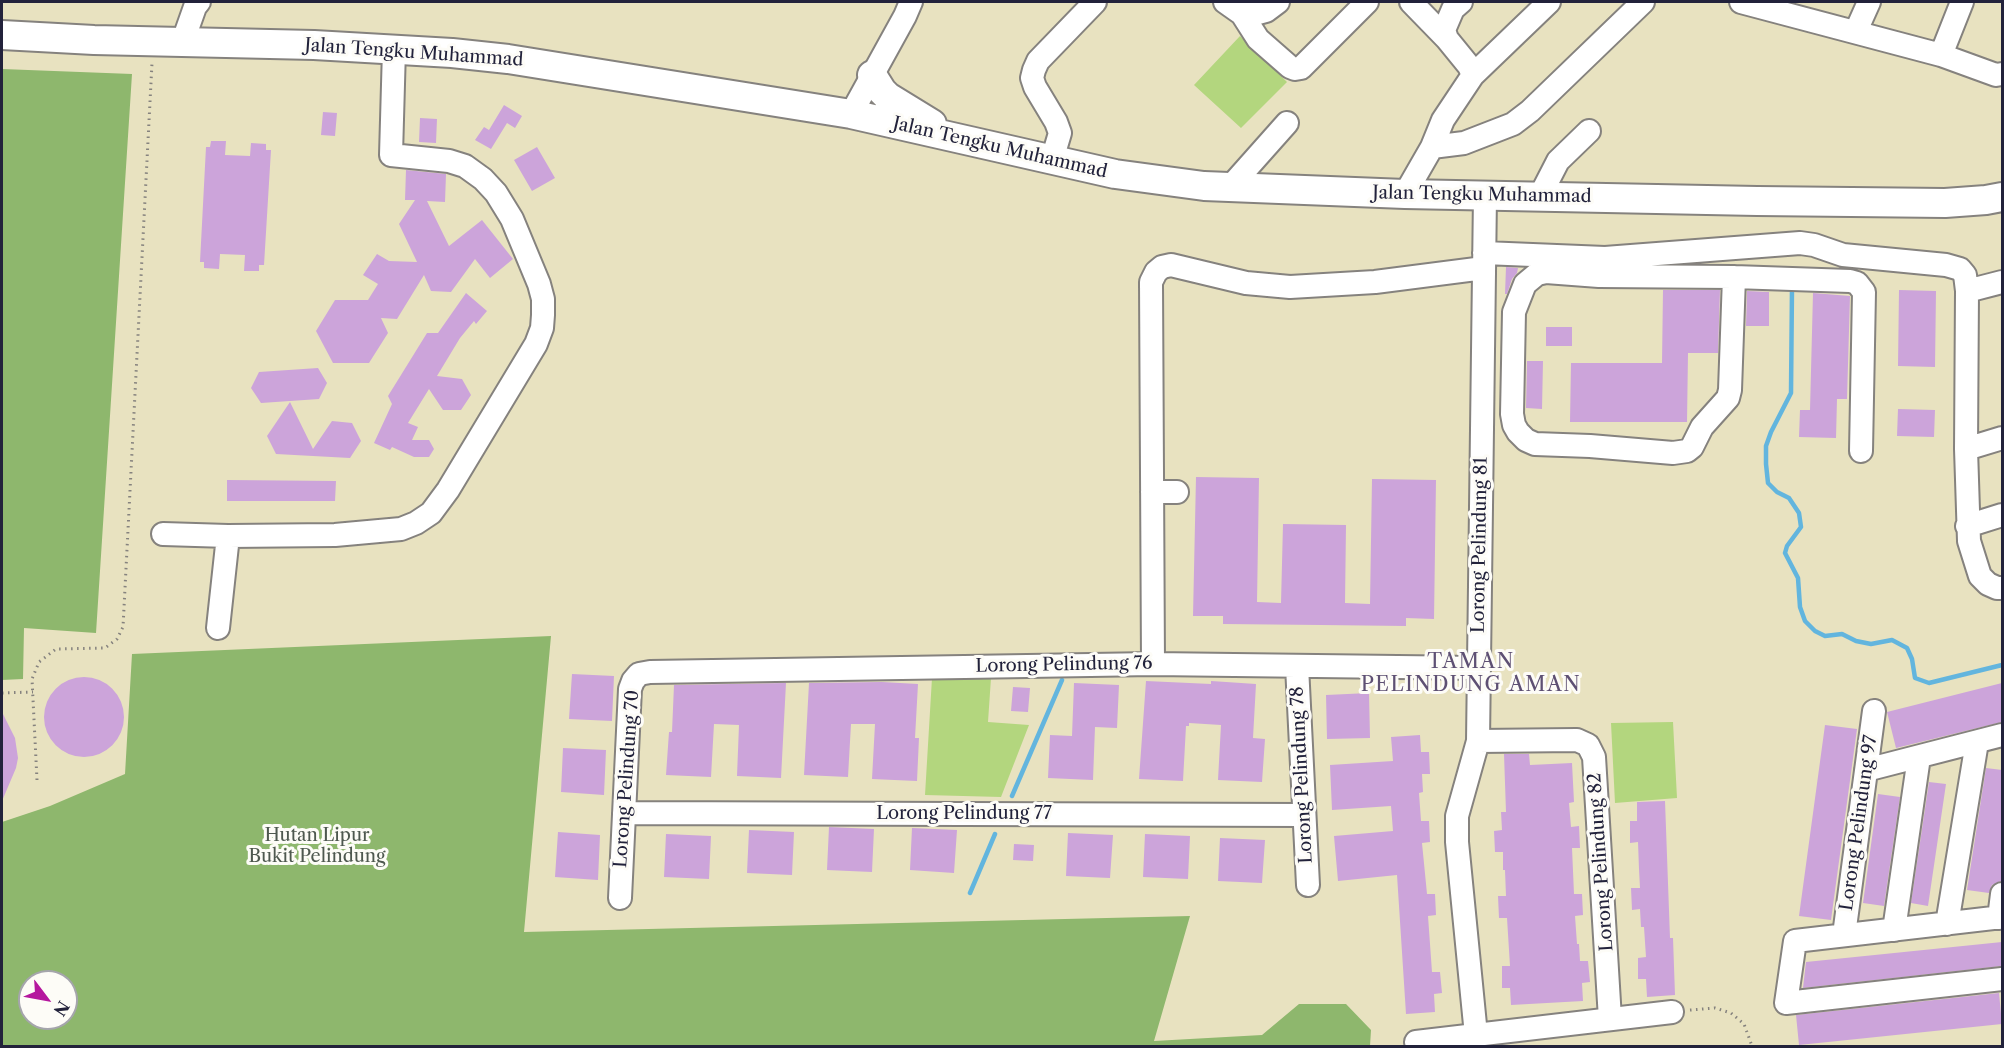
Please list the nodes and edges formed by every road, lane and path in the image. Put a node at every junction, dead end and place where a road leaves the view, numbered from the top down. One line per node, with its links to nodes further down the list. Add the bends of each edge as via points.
1 (199, 2): 19 (street)
2 (911, 2): 23 (street)
3 (1095, 2): 30 (street, via 1034,70 1035,87 1060,133)
4 (1278, 2): 13 (street, via 1255,14)
5 (1367, 2): 13 (street, via 1301,68 1295,69 1258,39)
6 (1411, 2): 17 (street)
7 (1461, 2): 17 (street, via 1446,21)
8 (1549, 2): 24 (street)
9 (1642, 2): 29 (street, via 1513,124 1464,143)
10 (1741, 2): 14 (street)
11 (1869, 2): 15 (street)
12 (1962, 2): 21 (street)
13 (1234, 8)
14 (1790, 8): 15 (street)
15 (1856, 31): 21 (street)
16 (2, 35): 18 (main road, Jalan Tengku Muhammad)
17 (1447, 39): 24 (street)
18 (153, 41): 19 (main road, Jalan Tengku Muhammad); 57 (path, via 123,627 117,639 105,648 56,649 39,662 32,679)
19 (183, 41): 20 (main road, Jalan Tengku Muhammad)
20 (394, 49): 25 (main road, Jalan Tengku Muhammad, via 508,59); 50 (street, via 391,154 465,166 496,193 512,219 539,284 542,328 447,490 431,513 416,523 367,533)
21 (1941, 55): 22 (street)
22 (2002, 74)
23 (872, 75): 25 (street); 28 (main road, via 888,97)
24 (1473, 75): 29 (street, via 1443,120)
25 (851, 114): 28 (main road, Jalan Tengku Muhammad)
26 (1287, 123): 31 (street)
27 (1589, 131): 34 (street, via 1558,161)
28 (957, 137): 30 (main road, Jalan Tengku Muhammad)
29 (1432, 147): 32 (street)
30 (1052, 160): 31 (main road, Jalan Tengku Muhammad, via 1158,181)
31 (1231, 186): 32 (main road, Jalan Tengku Muhammad)
32 (1405, 194): 33 (main road, Jalan Tengku Muhammad)
33 (1485, 195): 34 (main road, Jalan Tengku Muhammad); 36 (street, Lorong Pelindung 81)
34 (1540, 196): 35 (main road, Jalan Tengku Muhammad, via 1945,203)
35 (2002, 197)
36 (1484, 260): 39 (street, via 1605,258 1800,243 1843,255 1954,266 1965,275); 40 (street, Lorong Pelindung 81); 45 (street, via 1375,282 1290,287 1246,283 1171,265 1162,267 1151,282)
37 (1734, 277): 41 (street, via 1546,272 1537,274 1525,285); 41 (street, via 1728,398 1702,427 1692,447 1680,453 1535,444 1526,440 1514,425 1512,414); 44 (street, via 1850,281 1861,287)
38 (2002, 282): 39 (street)
39 (1967, 291): 43 (street)
40 (1484, 310): 41 (street); 55 (street, Lorong Pelindung 81)
41 (1514, 312)
42 (2002, 438): 43 (street)
43 (1966, 450): 48 (street)
44 (1861, 451)
45 (1152, 492): 46 (street); 53 (street)
46 (1177, 492)
47 (2002, 515): 48 (street)
48 (1967, 526): 51 (street, via 1980,576)
49 (163, 534): 50 (street)
50 (228, 536): 52 (street)
51 (2002, 588)
52 (218, 628)
53 (1153, 664): 54 (street, Lorong Pelindung 76); 56 (street, Lorong Pelindung 76)
54 (1297, 666): 55 (street, Lorong Pelindung 76); 67 (street, Lorong Pelindung 78)
55 (1479, 669): 61 (street, Lorong Pelindung 81)
56 (650, 672): 66 (street, Lorong Pelindung 70, via 639,674 630,689)
57 (33, 692): 58 (path); 65 (path)
58 (2, 693)
59 (1874, 711): 64 (street, Lorong Pelindung 97)
60 (2002, 735): 62 (street)
61 (1478, 741): 77 (street, Lorong Pelindung 82, via 1577,740 1588,745 1594,757); 78 (street, Lorong Pelindung 81, via 1457,816)
62 (1977, 742): 63 (street); 72 (street)
63 (1919, 757): 64 (street); 73 (street)
64 (1866, 770): 74 (street, Lorong Pelindung 97)
65 (37, 780)
66 (624, 813): 67 (street, Lorong Pelindung 77); 70 (street, Lorong Pelindung 70)
67 (1304, 815): 68 (street, Lorong Pelindung 78)
68 (1308, 885)
69 (2002, 894): 71 (street)
70 (620, 898)
71 (2001, 917): 72 (street)
72 (1947, 924): 73 (street)
73 (1894, 930): 74 (street)
74 (1844, 935): 75 (street, via 1795,941 1786,1003)
75 (2002, 979)
76 (1672, 1012): 77 (street); 80 (path, via 1715,1008 1731,1013 1744,1024)
77 (1610, 1019): 78 (street)
78 (1476, 1035): 79 (street)
79 (1416, 1042)
80 (1752, 1047)

